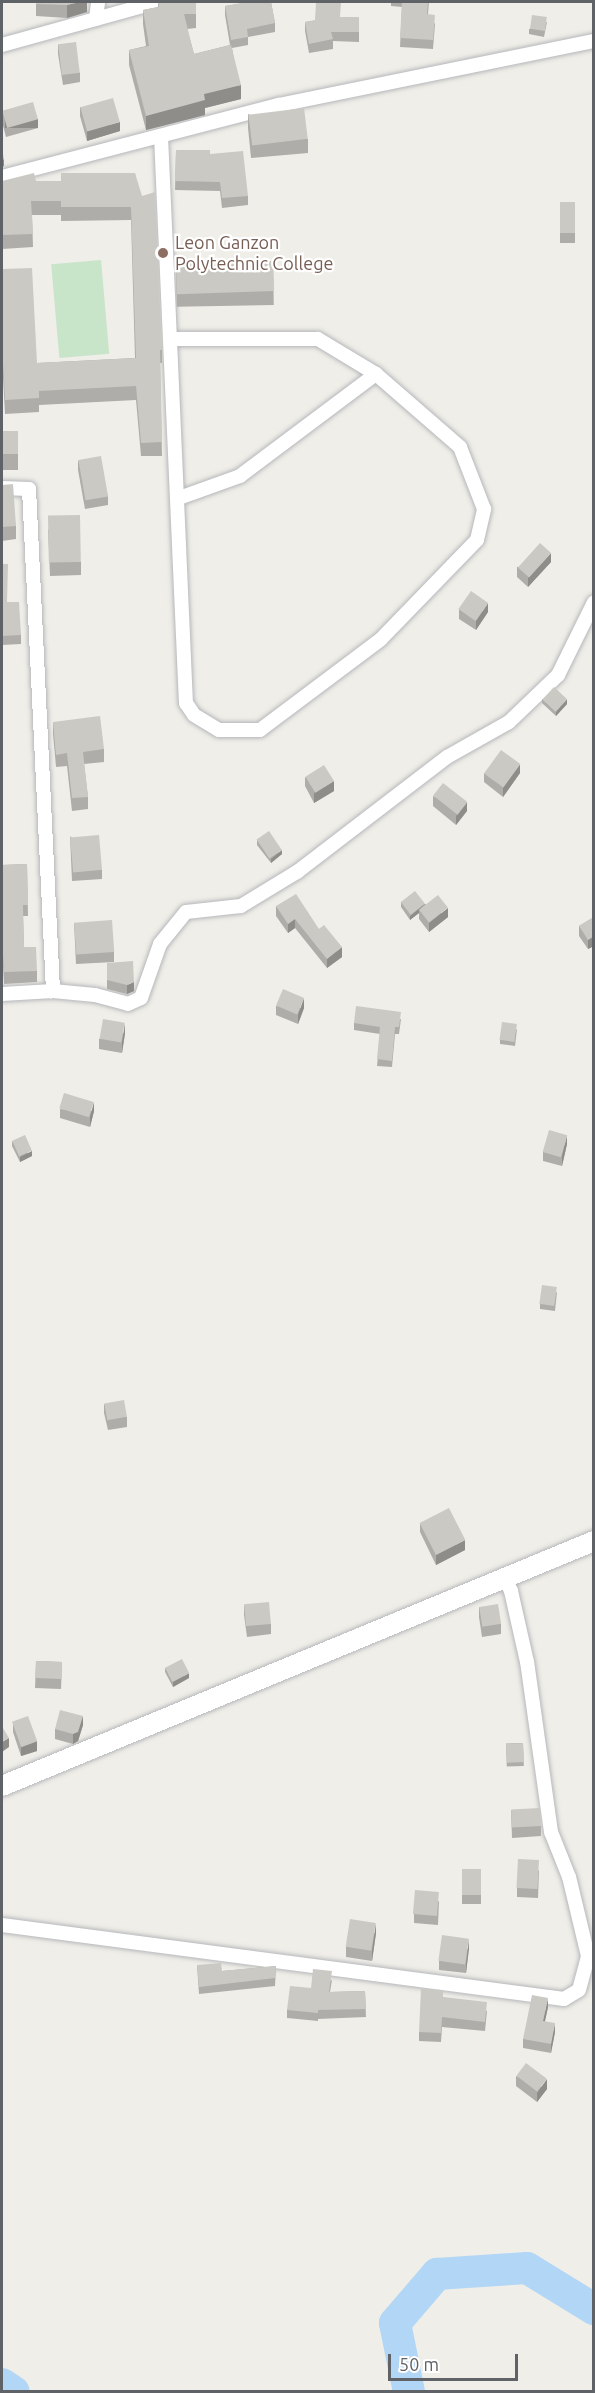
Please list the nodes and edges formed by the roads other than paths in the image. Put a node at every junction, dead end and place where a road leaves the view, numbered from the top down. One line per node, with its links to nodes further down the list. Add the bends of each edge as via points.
1 (98, 2): 3 (street)
2 (157, 2): 3 (street)
3 (96, 19): 5 (street)
4 (594, 41): 6 (street, via 279,105)
5 (2, 45)
6 (160, 136): 7 (street); 8 (street)
7 (2, 177)
8 (171, 339): 9 (street, via 318,339); 11 (street)
9 (376, 374): 11 (street, via 240,476); 11 (street, via 460,447 484,509 477,540 381,639 260,730 219,730 194,715 186,703)
10 (2, 488): 13 (street, via 29,489)
11 (179, 498)
12 (594, 602): 13 (street, via 558,675 509,722 447,757 297,872 241,906 186,912 160,944 141,998 128,1004 95,995)
13 (53, 991): 14 (street)
14 (2, 994)
15 (594, 1541): 16 (street)
16 (505, 1578): 17 (street); 18 (street, via 527,1662 551,1832 568,1877 588,1956 579,1990 564,1999)
17 (2, 1786)
18 (2, 1925)

